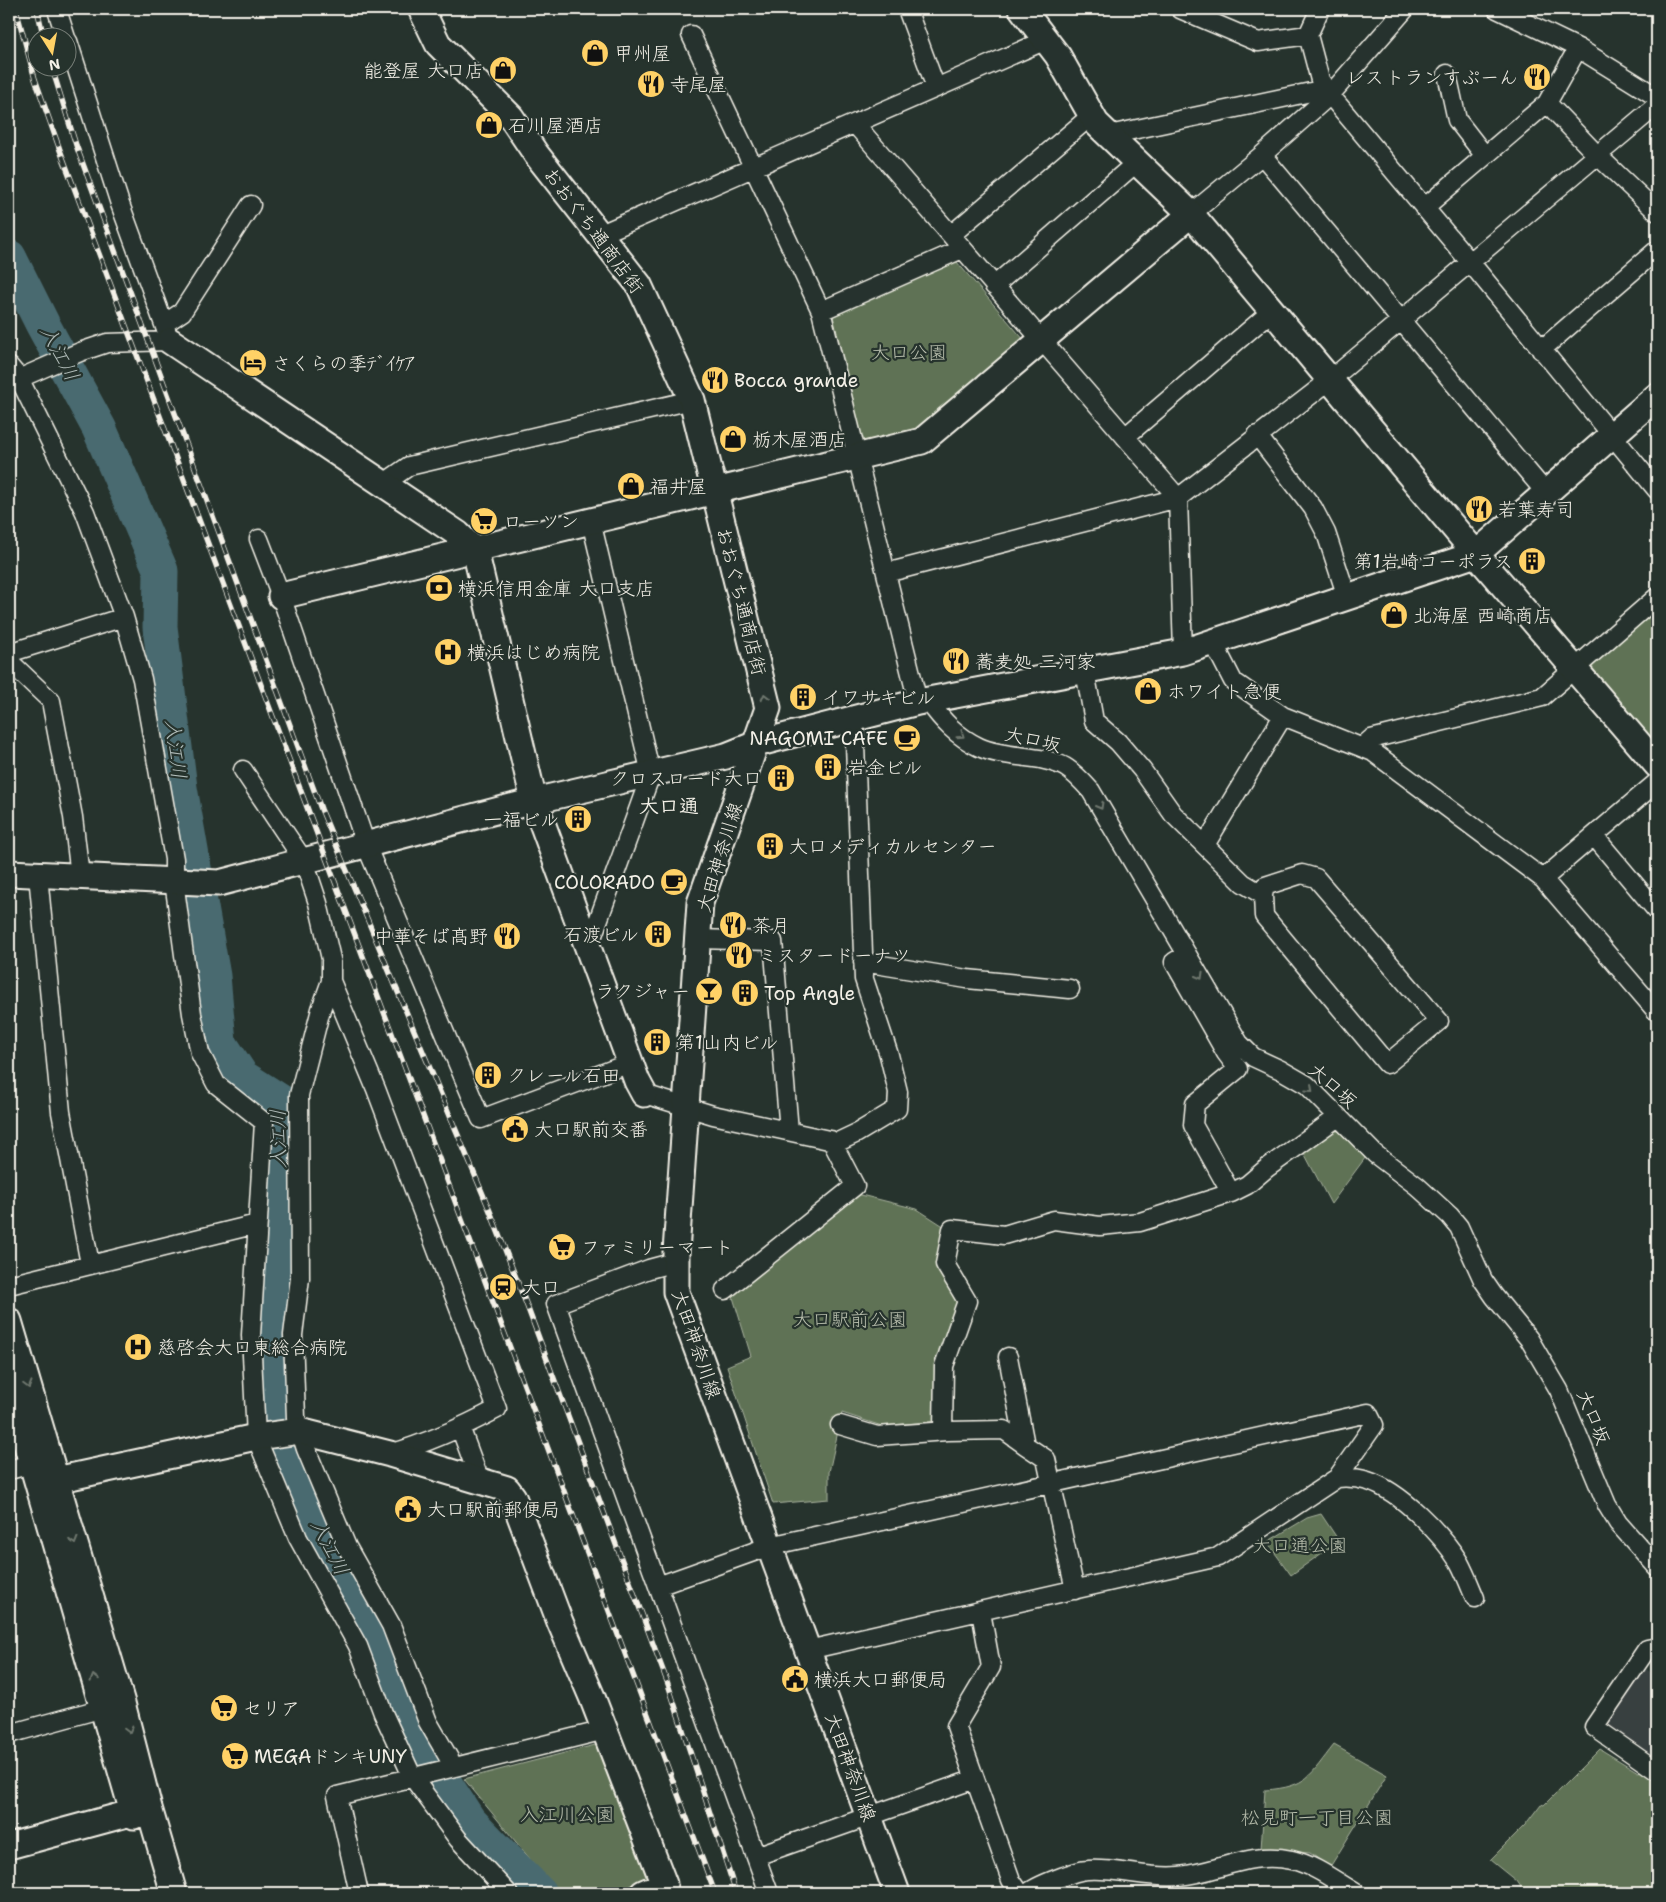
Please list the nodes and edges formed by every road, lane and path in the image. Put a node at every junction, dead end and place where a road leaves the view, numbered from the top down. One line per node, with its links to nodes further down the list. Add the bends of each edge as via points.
1 (59, 9): 9 (street)
2 (420, 9): 33 (street, おおぐち通商店街, via 438,44 511,117 536,154)
3 (908, 9): 16 (street)
4 (1022, 9): 12 (street)
5 (1180, 9): 11 (street, via 1258,42)
6 (1320, 9): 11 (street)
7 (1406, 9): 17 (street)
8 (1497, 9): 13 (street)
9 (63, 28)
10 (691, 35): 28 (street)
11 (1308, 36): 17 (street, via 1320,80)
12 (1046, 40): 16 (street); 21 (street)
13 (1578, 48): 18 (street); 19 (street)
14 (78, 72): 42 (street, via 120,204)
15 (1447, 74): 26 (street, via 1456,120)
16 (936, 88): 22 (street)
17 (1328, 92): 23 (street); 24 (street); 30 (street)
18 (1657, 97)
19 (1547, 103): 25 (street); 26 (street)
20 (1657, 105): 25 (street)
21 (1092, 115): 23 (street); 34 (street)
22 (855, 124): 28 (street); 34 (street)
23 (1109, 135): 27 (street)
24 (1262, 155): 32 (street); 41 (street)
25 (1597, 155): 31 (street); 37 (street)
26 (1485, 156): 30 (street)
27 (1137, 162): 32 (street); 38 (street)
28 (754, 168): 33 (street); 40 (street)
29 (251, 204): 42 (street)
30 (1424, 208): 37 (street)
31 (1657, 212)
32 (1191, 214): 39 (street); 43 (street)
33 (601, 234): 48 (street, おおぐち通商店街, via 639,284)
34 (951, 235): 35 (street)
35 (962, 249): 38 (street); 40 (street)
36 (1657, 250): 44 (street)
37 (1470, 262): 41 (street); 44 (street)
38 (994, 286): 43 (street)
39 (1272, 311): 46 (street); 51 (street)
40 (821, 312): 52 (street)
41 (1401, 320): 46 (street); 56 (street)
42 (167, 332): 45 (street, via 107,343); 53 (street)
43 (1041, 340): 51 (street); 52 (street, via 922,440)
44 (1541, 350): 50 (street)
45 (12, 376): 66 (street, via 84,512)
46 (1330, 380): 49 (street); 61 (street)
47 (1657, 396): 50 (street)
48 (692, 400): 53 (street, via 409,466); 55 (street, おおぐち通商店街)
49 (1257, 435): 57 (street); 64 (street, via 1313,508 1326,533)
50 (1612, 436): 54 (street); 56 (street)
51 (1125, 437): 57 (street)
52 (857, 457): 55 (street); 62 (street)
53 (383, 484): 60 (street, via 458,534)
54 (1657, 490)
55 (715, 492): 58 (street); 76 (street, おおぐち通商店街, one-way to 55, via 768,708)
56 (1546, 493): 61 (street)
57 (1178, 498): 62 (street); 68 (street)
58 (592, 521): 60 (street); 80 (street)
59 (259, 539): 63 (street)
60 (475, 550): 63 (street); 82 (street)
61 (1476, 554): 64 (street); 71 (street)
62 (886, 573): 73 (street)
63 (282, 596): 84 (street)
64 (1347, 597): 67 (street)
65 (1657, 597): 71 (street)
66 (124, 617): 69 (street); 91 (street, via 142,679 174,859)
67 (1213, 642): 68 (street); 74 (street, via 1234,681)
68 (1183, 652): 72 (street)
69 (9, 653)
70 (9, 661): 89 (street, via 51,700 73,817)
71 (1575, 668): 77 (street, via 1542,697 1371,739); 78 (street)
72 (1085, 671): 73 (street); 85 (street, via 1094,721 1118,742 1173,814)
73 (923, 701): 75 (street); 96 (street, 大口坂, one-way to 96, via 946,725 978,746 999,754 1048,762 1077,776 1091,790)
74 (1284, 716): 77 (street); 85 (street)
75 (854, 718): 76 (street); 97 (street)
76 (756, 744): 80 (street, via 726,756); 94 (street, 大田神奈川線, via 700,903)
77 (1362, 747): 90 (street)
78 (1657, 765)
79 (243, 770): 86 (street)
80 (651, 774): 82 (street); 95 (street, via 593,935)
81 (1657, 782): 83 (street)
82 (534, 801): 84 (street); 95 (street)
83 (1594, 836): 90 (street); 93 (street)
84 (366, 845): 86 (street); 101 (street, via 481,1119)
85 (1205, 845): 92 (street, via 1243,883)
86 (304, 861): 91 (street, via 218,883); 98 (street, via 318,902 330,958)
87 (9, 873): 88 (street)
88 (38, 875): 89 (street); 110 (street, via 61,1112)
89 (80, 876): 91 (street)
90 (1543, 879): 100 (street)
91 (192, 882): 108 (street, via 192,1014 200,1053 216,1084 264,1122)
92 (1263, 895): 92 (street, via 1264,916 1387,1064 1439,1021 1316,878 1302,874 1265,886)
93 (1657, 911)
94 (698, 939): 103 (street, 大田神奈川線); 105 (street, via 773,941)
95 (586, 941): 101 (street)
96 (1187, 954): 104 (street, 大口坂, one-way to 104, via 1239,1043 1253,1057 1307,1085); 107 (street, via 1174,962 1238,1069 1194,1104 1193,1126)
97 (863, 962): 99 (street, via 967,979); 106 (street, via 864,979 898,1092 897,1109 856,1134 838,1142)
98 (331, 981): 117 (street, via 376,1089 497,1409); 118 (street, via 299,1095 300,1278 293,1335 296,1418)
99 (1070, 989)
100 (1657, 1012)
101 (630, 1063): 102 (street)
102 (644, 1094): 103 (street)
103 (686, 1106): 105 (street); 109 (street, 大田神奈川線)
104 (1338, 1117): 107 (street, via 1247,1185); 129 (street, 大口坂, via 1459,1227 1483,1280 1529,1339 1560,1390 1607,1505)
105 (789, 1131): 106 (street)
106 (832, 1140): 112 (street, via 855,1186)
107 (1231, 1193): 119 (street, via 1140,1222 1100,1226 1054,1220 1004,1235 952,1229 945,1264 967,1301 944,1366)
108 (257, 1224): 110 (street); 120 (street, via 251,1335)
109 (675, 1262): 128 (street, 大田神奈川線, via 676,1292); 130 (street, via 556,1304)
110 (90, 1264): 111 (street)
111 (9, 1285)
112 (725, 1290)
113 (9, 1322): 125 (street, one-way to 125)
114 (1008, 1357): 121 (street)
115 (9, 1384): 123 (street)
116 (840, 1425): 119 (street, via 877,1436)
117 (460, 1427): 122 (street); 126 (street)
118 (300, 1431): 120 (street); 122 (street); 139 (street, via 347,1547 391,1625 428,1722)
119 (943, 1431): 121 (street, via 1004,1430)
120 (259, 1437): 125 (street); 141 (street, via 298,1538 358,1646 383,1713)
121 (1025, 1445): 127 (street, via 1046,1459)
122 (390, 1454): 126 (street)
123 (20, 1467): 125 (street); 136 (street, one-way to 123)
124 (1337, 1478): 127 (street, via 1374,1426 1368,1413); 131 (street, via 1218,1557); 132 (street, via 1368,1481 1414,1510 1459,1562)
125 (56, 1480): 136 (street, one-way to 136)
126 (480, 1481): 137 (street, via 507,1489 513,1497)
127 (1052, 1484): 128 (street); 131 (street)
128 (770, 1546): 130 (street); 135 (street, 大田神奈川線)
129 (1657, 1567)
130 (658, 1586): 146 (street)
131 (1075, 1590): 133 (street)
132 (1475, 1598)
133 (981, 1612): 135 (street); 142 (street, via 991,1667 956,1726)
134 (1657, 1647): 140 (street, via 1647,1649 1594,1727)
135 (808, 1650): 144 (street, 大田神奈川線)
136 (112, 1705): 138 (street); 143 (street)
137 (605, 1730): 139 (street); 151 (street, via 664,1884)
138 (9, 1734)
139 (454, 1767): 141 (street)
140 (1657, 1771)
141 (417, 1777): 149 (street, via 338,1796); 150 (street, via 458,1839)
142 (975, 1779): 144 (street); 154 (street, via 1011,1880)
143 (141, 1810): 145 (street); 147 (street); 148 (street)
144 (869, 1815): 146 (street); 153 (street, 大田神奈川線)
145 (9, 1846)
146 (756, 1856): 152 (street)
147 (156, 1893)
148 (174, 1893)
149 (360, 1893)
150 (508, 1893)
151 (643, 1893)
152 (769, 1893)
153 (897, 1893)
154 (1020, 1893)
155 (1028, 1893): 156 (street, via 1074,1872 1088,1870 1181,1876 1259,1857 1293,1860 1313,1866)
156 (1356, 1893)

